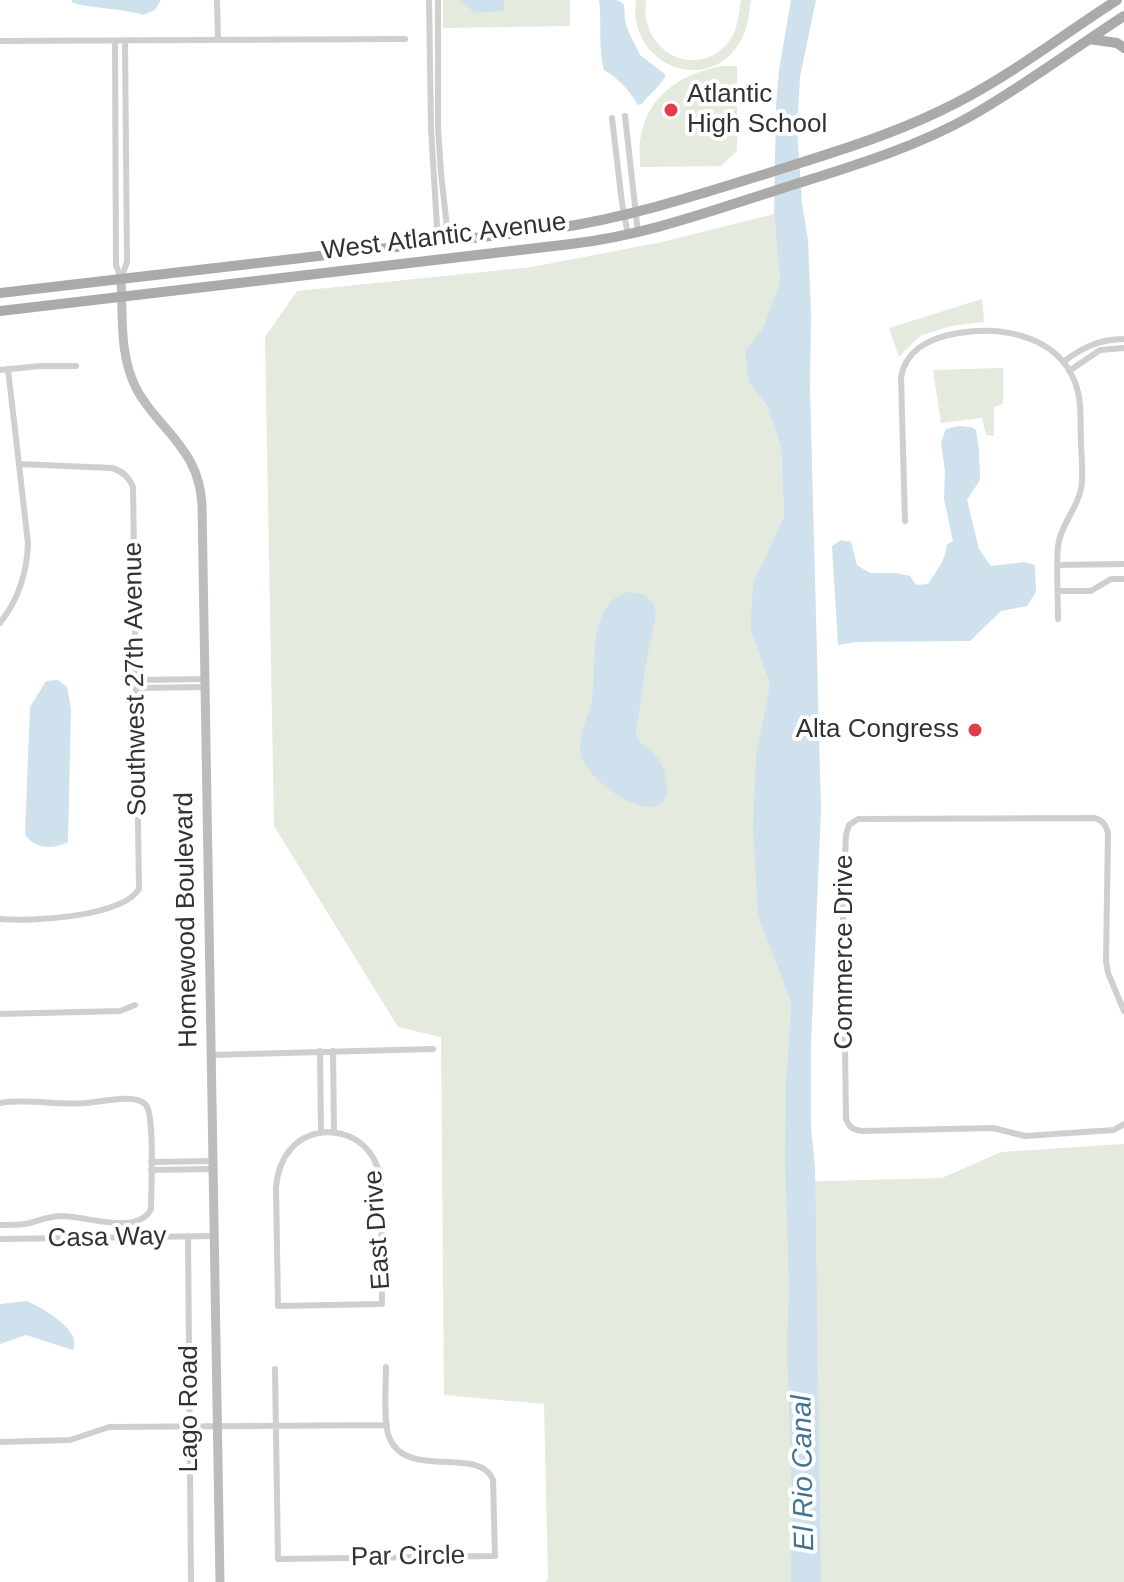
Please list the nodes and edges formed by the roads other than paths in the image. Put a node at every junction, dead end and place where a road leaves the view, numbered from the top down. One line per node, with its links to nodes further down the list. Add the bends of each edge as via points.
1 (217, 0): 8 (street)
2 (429, 0): 19 (street)
3 (438, 0): 19 (street, via 438,128 447,228)
4 (1117, 0): 15 (main road, West Atlantic Avenue, via 961,101)
5 (1124, 16): 7 (main road, West Atlantic Avenue)
6 (405, 39): 8 (street)
7 (1089, 39): 12 (main road); 16 (main road, West Atlantic Avenue, via 969,117)
8 (218, 40): 11 (street)
9 (0, 41): 10 (street)
10 (115, 41): 11 (street); 21 (street, via 116,265)
11 (125, 41): 21 (street, via 127,262)
12 (1124, 48)
13 (625, 116): 17 (street)
14 (612, 118): 17 (street)
15 (877, 138): 16 (street); 17 (main road, West Atlantic Avenue)
16 (883, 155): 18 (main road, West Atlantic Avenue)
17 (629, 214): 18 (street); 18 (street); 19 (main road, West Atlantic Avenue)
18 (633, 234): 20 (main road, West Atlantic Avenue)
19 (438, 242): 20 (main road, via 435,251); 21 (main road, West Atlantic Avenue)
20 (409, 264): 23 (main road, West Atlantic Avenue)
21 (121, 279): 22 (main road, West Atlantic Avenue); 23 (street, Homewood Boulevard)
22 (0, 293)
23 (122, 297): 24 (main road, West Atlantic Avenue); 39 (street, Homewood Boulevard, via 122,335 136,387 191,463 201,490)
24 (0, 311)
25 (1124, 339): 27 (street, via 1096,342)
26 (1124, 348): 30 (street, via 1100,350)
27 (1063, 362): 30 (street); 32 (street, via 1021,334 997,330 953,334 911,353 901,376)
28 (76, 366): 29 (street)
29 (4, 370): 31 (street)
30 (1069, 371): 34 (street, via 1081,410 1082,488 1058,543)
31 (19, 464): 38 (street, via 27,559 18,595); 40 (street, Southwest 27th Avenue, via 118,469 127,477 134,493)
32 (905, 521)
33 (1124, 564): 34 (street)
34 (1058, 565): 36 (street)
35 (1124, 579): 36 (street, via 1111,579 1091,591)
36 (1058, 591): 37 (street)
37 (1058, 619)
38 (0, 623)
39 (206, 683): 40 (street); 51 (street, Homewood Boulevard)
40 (136, 684): 41 (street, Southwest 27th Avenue, via 139,889 127,900 69,917)
41 (0, 919)
42 (1124, 980): 43 (street)
43 (1113, 985): 44 (street, Commerce Drive); 53 (street, Commerce Drive, via 1106,961 1108,833 1100,820 858,819 849,825 843,905 848,1124 862,1131 993,1128 1025,1136 1114,1130)
44 (1122, 996): 46 (street, Commerce Drive)
45 (135, 1005): 47 (street, via 120,1011)
46 (1124, 1011)
47 (0, 1014)
48 (433, 1049): 50 (street)
49 (320, 1051): 50 (street); 51 (street); 54 (street)
50 (333, 1051): 54 (street)
51 (211, 1055): 55 (street, Homewood Boulevard)
52 (0, 1103): 56 (street, via 135,1099 150,1115)
53 (1124, 1124)
54 (328, 1132): 54 (street, East Drive, via 294,1144 278,1173 278,1306 382,1304 378,1167 352,1137)
55 (213, 1165): 56 (street); 59 (street, Homewood Boulevard)
56 (151, 1166): 57 (street, via 151,1209 140,1221 58,1216)
57 (0, 1225)
58 (188, 1236): 59 (street, Casa Way); 60 (street, Casa Way); 66 (street, Lago Road)
59 (214, 1236): 64 (street, Homewood Boulevard)
60 (0, 1239)
61 (386, 1367): 63 (street)
62 (275, 1369): 65 (street)
63 (387, 1425): 65 (street); 65 (street, Par Circle, via 395,1447 410,1457 488,1471 493,1480 495,1556 278,1559)
64 (218, 1427): 65 (street); 66 (street); 69 (street, Homewood Boulevard)
65 (276, 1427)
66 (190, 1428): 67 (street, via 109,1427 70,1440); 68 (street, Lago Road)
67 (0, 1442)
68 (191, 1582)
69 (220, 1582)

